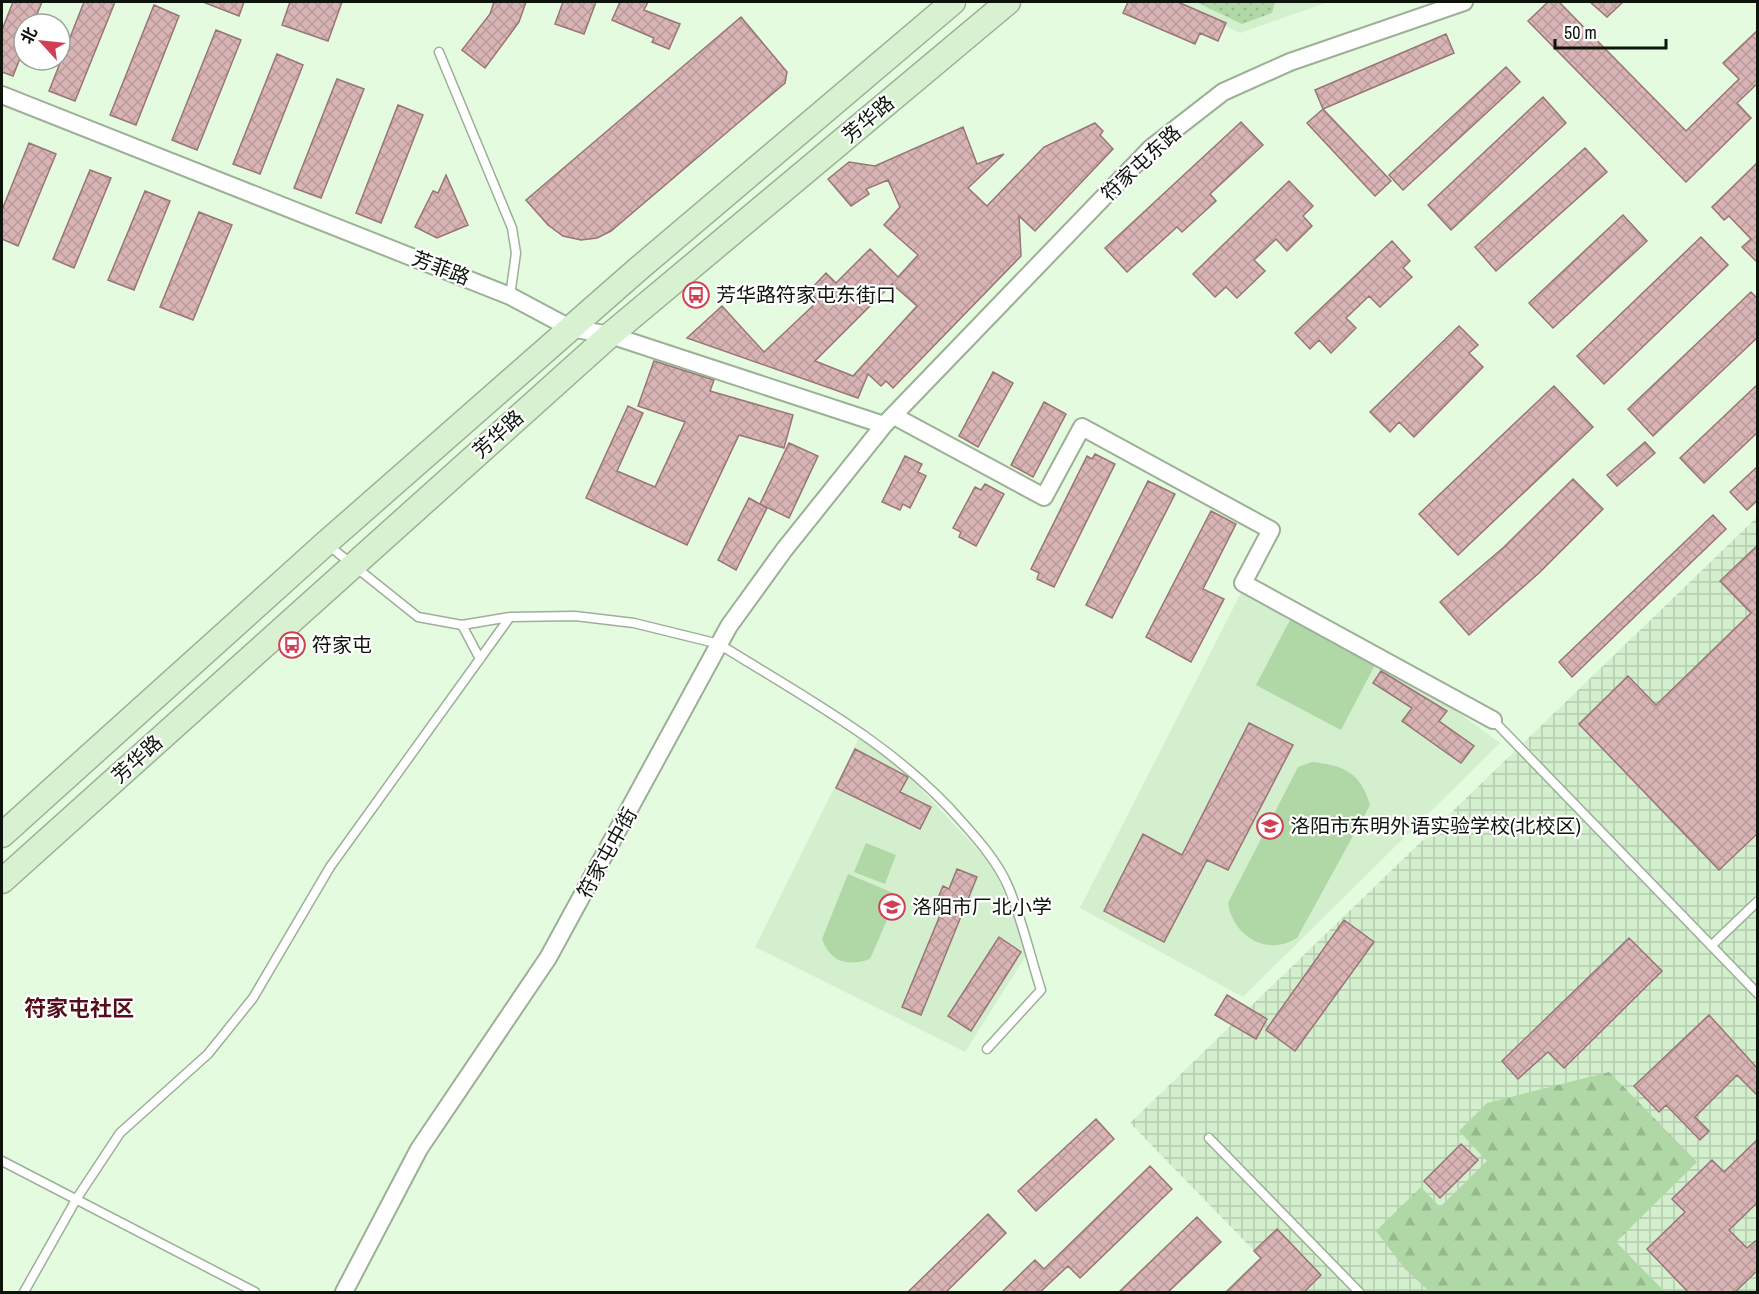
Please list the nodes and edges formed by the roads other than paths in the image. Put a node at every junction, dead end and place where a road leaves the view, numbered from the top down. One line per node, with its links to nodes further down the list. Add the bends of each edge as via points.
1 (953, 2): 7 (main road, 芳华路)
2 (1008, 2): 8 (main road, 芳华路)
3 (1464, 2): 9 (street, 符家屯东路, via 1290,62 1223,92 1151,148)
4 (439, 52): 6 (lane, via 513,228 516,253)
5 (2, 95): 6 (street, 芳菲路)
6 (510, 296): 7 (street, 芳菲路)
7 (570, 328): 8 (street, 芳菲路); 10 (main road, 芳华路)
8 (610, 335): 9 (street, 芳菲路); 11 (main road, 芳华路)
9 (889, 420): 14 (street, 符家屯中街, via 784,550); 16 (street, 芳菲路, via 1044,497 1082,427 1271,531 1243,583)
10 (326, 543): 11 (lane); 17 (main road, 芳华路)
11 (352, 564): 13 (lane, via 418,617); 18 (main road, 芳华路)
12 (510, 617): 13 (lane); 14 (lane, via 575,616 634,623); 15 (lane)
13 (462, 625): 15 (lane)
14 (718, 644): 22 (lane, via 867,735 945,801 982,845 1007,885 1041,990); 28 (street, 符家屯中街, via 553,949 420,1149)
15 (480, 659): 25 (lane, via 330,867 253,998 208,1054 120,1133)
16 (1493, 720): 20 (lane)
17 (2, 835)
18 (2, 881)
19 (1758, 901): 20 (lane)
20 (1711, 946): 21 (lane)
21 (1758, 994)
22 (987, 1049)
23 (1209, 1138): 29 (lane)
24 (2, 1161): 25 (lane)
25 (77, 1198): 26 (lane); 27 (lane)
26 (24, 1293)
27 (255, 1293)
28 (344, 1293)
29 (1359, 1293)

